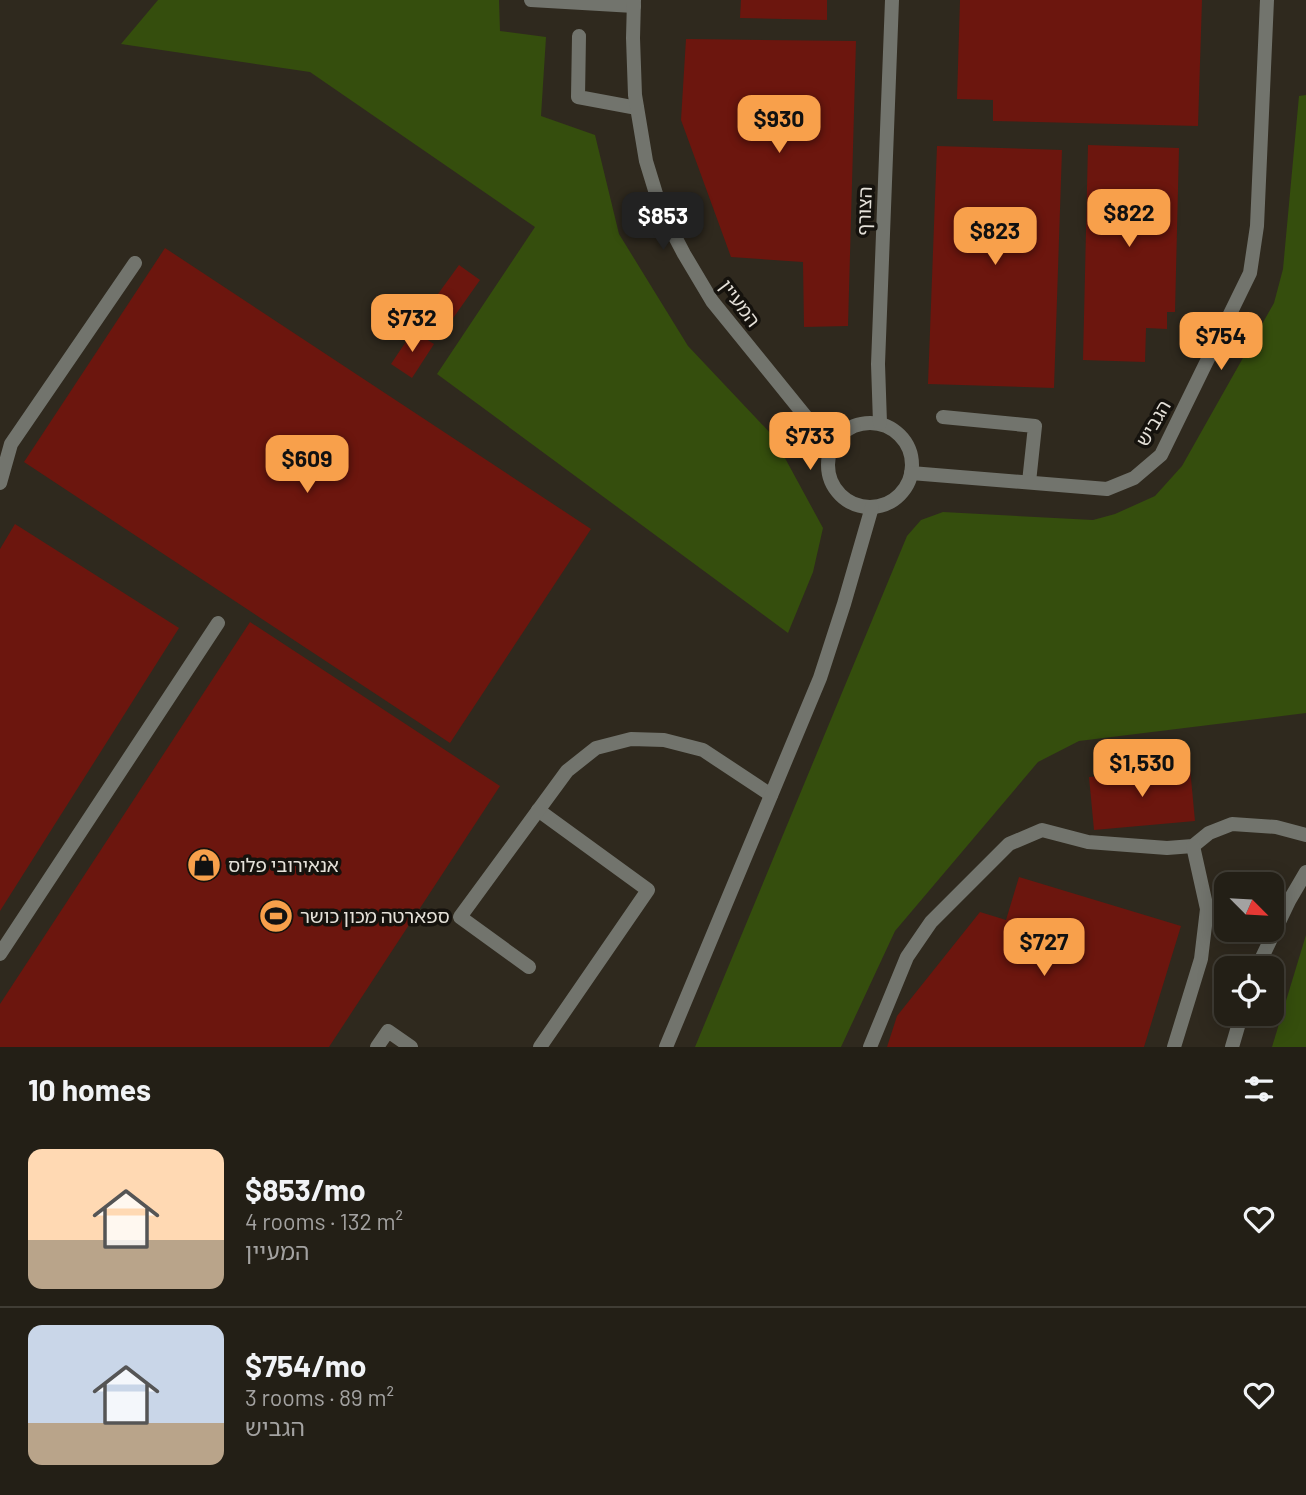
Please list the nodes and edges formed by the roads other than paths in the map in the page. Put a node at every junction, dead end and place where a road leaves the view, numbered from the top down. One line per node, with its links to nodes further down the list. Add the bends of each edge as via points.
1 (531, 0): 4 (street)
2 (892, 0): 9 (street, הצורף, via 878,363)
3 (1267, 0): 12 (street, הגביש, via 1257,226 1250,273 1161,455 1134,478 1107,489)
4 (634, 3): 6 (street, המעיין)
5 (579, 36): 6 (street, via 578,97)
6 (637, 108): 10 (street, המעיין, via 661,211 684,254 712,301 806,417)
7 (135, 263): 13 (street, via 11,444)
8 (943, 417): 12 (street, via 1035,426)
9 (880, 423): 10 (street, via 854,426); 11 (street, via 901,436 908,447)
10 (834, 442): 14 (street, via 827,468 837,492 859,506)
11 (911, 473): 12 (street, הגביש); 14 (street, via 897,496)
12 (1029, 482)
13 (0, 483)
14 (872, 507): 16 (street, via 820,678)
15 (218, 622): 21 (street)
16 (771, 795): 17 (street, via 703,750 664,740 631,739 596,748 567,771); 28 (street)
17 (538, 810): 23 (street, via 460,917); 27 (street, via 648,890)
18 (1306, 835): 19 (street, via 1276,827 1232,824)
19 (1193, 846): 29 (street, via 1088,842 1042,830 1009,844 931,922 907,957); 30 (street, via 1208,909 1201,958)
20 (1306, 872): 22 (street)
21 (0, 954)
22 (1263, 956)
23 (529, 967)
24 (1238, 1026): 31 (street)
25 (377, 1047): 26 (street, via 388,1031)
26 (411, 1047)
27 (540, 1047)
28 (666, 1047)
29 (870, 1047)
30 (1174, 1047)
31 (1232, 1047)

